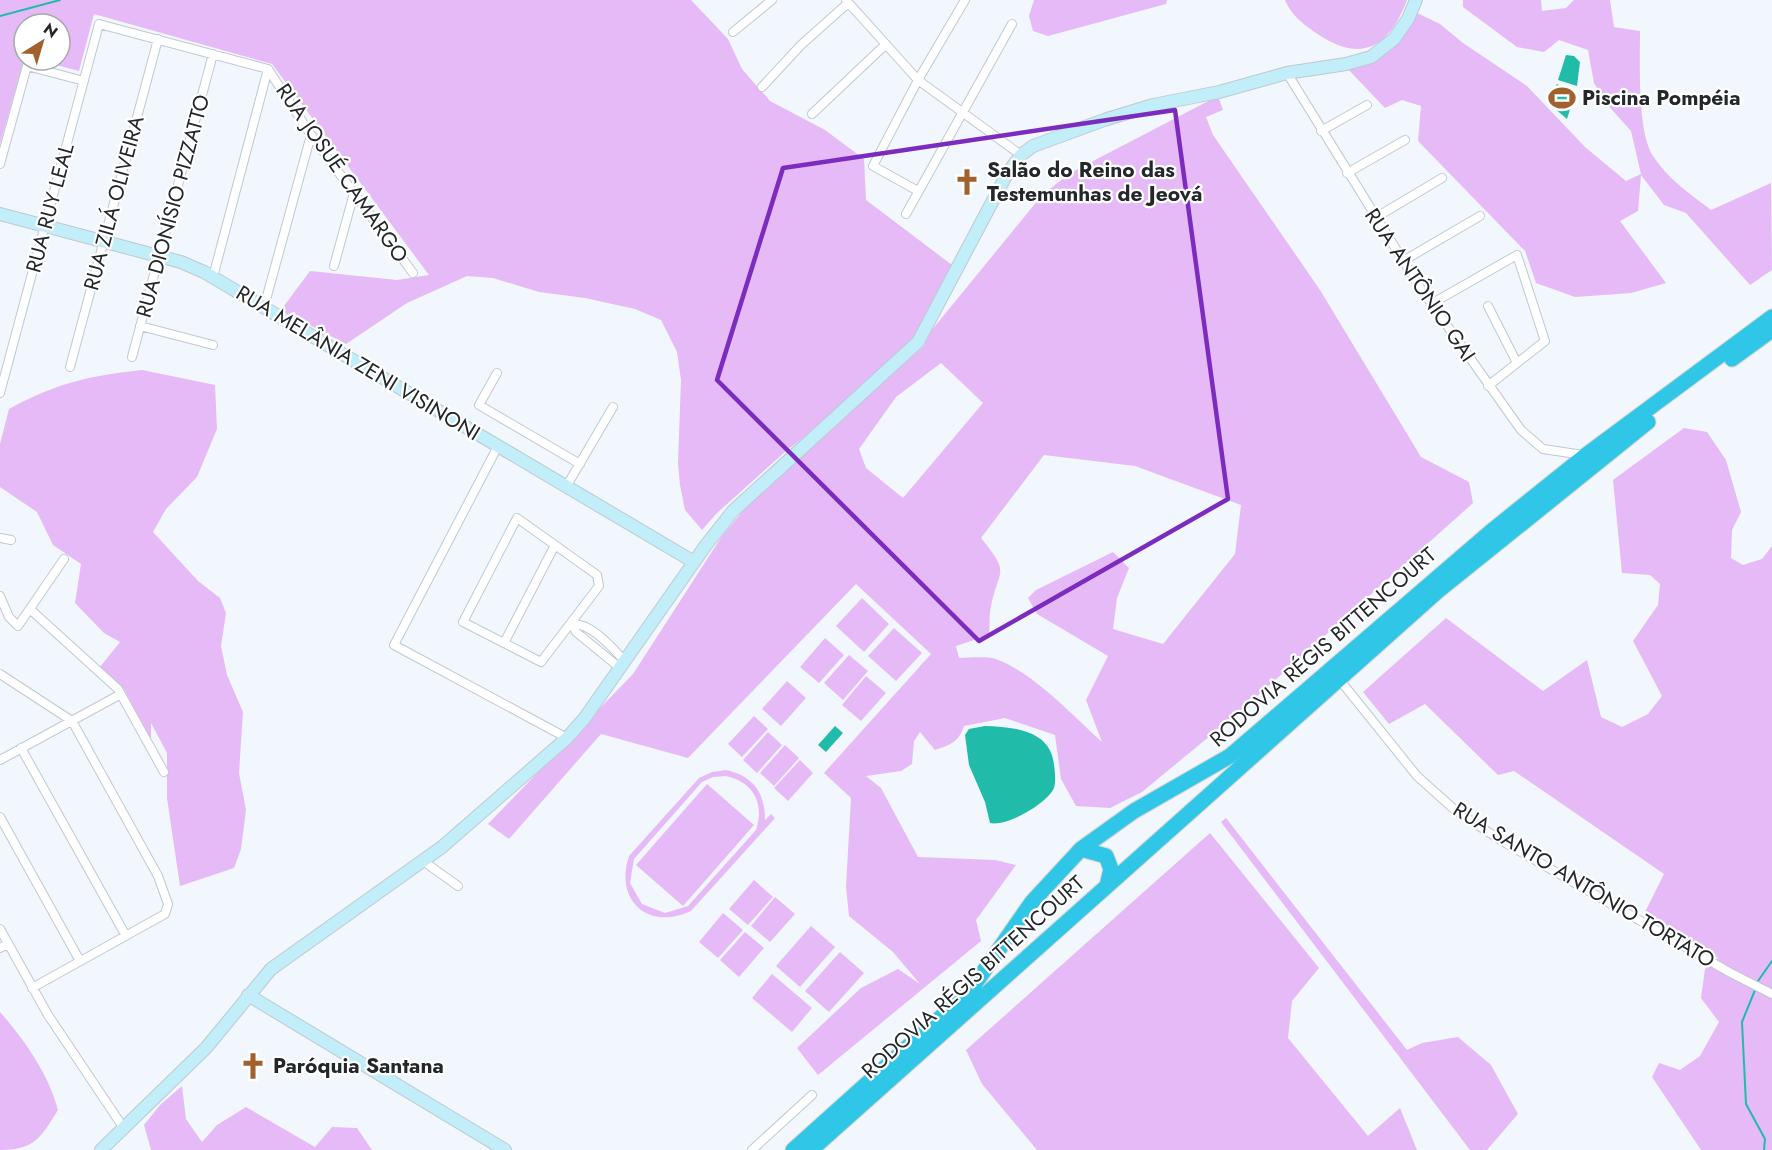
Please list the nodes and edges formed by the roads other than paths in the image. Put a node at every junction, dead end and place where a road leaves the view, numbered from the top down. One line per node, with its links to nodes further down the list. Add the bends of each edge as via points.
1 (772, 0): 7 (street)
2 (965, 0): 13 (street)
3 (1416, 0): 12 (main road, via 1394,39 1371,57)
4 (847, 2): 9 (street); 15 (street)
5 (99, 24): 8 (street, RUA JOSUÉ CAMARGO); 14 (street, RUA RUY LEAL)
6 (1012, 24): 17 (street)
7 (733, 32)
8 (158, 39): 10 (street, RUA JOSUÉ CAMARGO); 33 (street, RUA ZILÁ OLIVEIRA)
9 (885, 45): 13 (street); 18 (street)
10 (213, 54): 11 (street, RUA JOSUÉ CAMARGO); 34 (street, RUA DIONÍSIO PIZZATTO)
11 (268, 69): 20 (street, RUA JOSUÉ CAMARGO); 38 (street)
12 (1287, 73): 19 (street, RUA ANTÔNIO GAI); 22 (main road, via 1132,111 1042,141)
13 (918, 80): 17 (street); 26 (street, via 873,166)
14 (84, 81): 23 (street, via 27,66); 32 (street, RUA RUY LEAL)
15 (762, 87)
16 (1367, 105): 19 (street)
17 (963, 110): 22 (street); 26 (street)
18 (812, 114)
19 (1321, 131): 24 (street, RUA ANTÔNIO GAI)
20 (311, 135): 27 (street, RUA JOSUÉ CAMARGO); 41 (street)
21 (1405, 140): 24 (street)
22 (1021, 155): 61 (main road, via 1007,174 918,342 747,496)
23 (0, 164)
24 (1347, 173): 31 (street, RUA ANTÔNIO GAI)
25 (1442, 178): 31 (street)
26 (918, 191): 29 (street)
27 (354, 193): 36 (street); 37 (street, RUA JOSUÉ CAMARGO)
28 (0, 214): 32 (main road, RUA MELÂNIA ZENI VISINONI)
29 (906, 214)
30 (1480, 216): 35 (street)
31 (1375, 218): 35 (street, RUA ANTÔNIO GAI)
32 (45, 226): 33 (main road, RUA MELÂNIA ZENI VISINONI); 51 (street, RUA RUY LEAL)
33 (104, 242): 34 (main road, RUA MELÂNIA ZENI VISINONI); 48 (street, RUA ZILÁ OLIVEIRA)
34 (159, 256): 38 (main road, RUA MELÂNIA ZENI VISINONI); 43 (street, RUA DIONÍSIO PIZZATTO)
35 (1403, 261): 39 (street, RUA ANTÔNIO GAI)
36 (334, 266)
37 (413, 273)
38 (213, 277): 41 (main road, RUA MELÂNIA ZENI VISINONI)
39 (1431, 304): 47 (street, via 1517,255 1545,341); 50 (street, RUA ANTÔNIO GAI)
40 (1488, 306): 47 (street)
41 (264, 307): 53 (main road, RUA MELÂNIA ZENI VISINONI)
42 (1772, 317): 54 (highway, RODOVIA RÉGIS BITTENCOURT)
43 (140, 326): 45 (street); 46 (street, RUA DIONÍSIO PIZZATTO)
44 (1772, 330): 68 (highway, RODOVIA RÉGIS BITTENCOURT, via 1595,462 1492,545)
45 (213, 345)
46 (132, 357)
47 (1517, 363): 50 (street)
48 (70, 368)
49 (497, 373): 55 (street, via 479,405)
50 (1488, 386): 54 (street, RUA ANTÔNIO GAI, via 1535,445 1553,452)
51 (0, 393)
52 (613, 407): 55 (street)
53 (498, 446): 56 (main road, RUA MELÂNIA ZENI VISINONI); 71 (street, via 394,645)
54 (1586, 455): 76 (highway, RODOVIA RÉGIS BITTENCOURT, via 1457,559 1230,756 1134,811)
55 (580, 464): 56 (street)
56 (566, 487): 61 (main road, RUA MELÂNIA ZENI VISINONI)
57 (0, 538): 58 (street)
58 (11, 540)
59 (555, 544): 64 (street, via 600,581); 65 (street); 65 (street, via 517,518 463,622)
60 (64, 560): 63 (street)
61 (694, 562): 66 (main road)
62 (0, 596): 63 (street, via 9,617 18,626)
63 (31, 610): 69 (street)
64 (572, 624): 65 (street, via 541,662); 66 (street, via 576,632)
65 (504, 643)
66 (622, 664): 71 (main road)
67 (0, 674): 70 (street)
68 (1339, 679): 79 (highway, RODOVIA RÉGIS BITTENCOURT); 85 (street, RUA SANTO ANTÔNIO TORTATO, via 1417,776 1456,811)
69 (121, 694): 70 (street); 74 (street)
70 (72, 721): 72 (street); 81 (street, via 167,898 165,914)
71 (567, 738): 77 (main road)
72 (21, 748): 73 (street); 81 (street)
73 (0, 760)
74 (164, 772)
75 (0, 817): 83 (street)
76 (1081, 849): 79 (highway, via 1106,856 1111,869); 92 (highway, RODOVIA RÉGIS BITTENCOURT, via 1037,895 970,991)
77 (423, 861): 78 (street); 86 (main road, via 278,963)
78 (458, 886)
79 (1107, 886): 93 (highway, RODOVIA RÉGIS BITTENCOURT)
80 (0, 929): 82 (street)
81 (126, 936): 83 (street)
82 (4, 946): 84 (street)
83 (80, 961): 84 (street)
84 (32, 988): 88 (street)
85 (1772, 994)
86 (248, 995): 88 (main road, via 206,1048); 90 (main road)
87 (812, 1095): 91 (street)
88 (123, 1127): 89 (main road)
89 (101, 1150)
90 (504, 1150)
91 (752, 1150)
92 (793, 1150)
93 (810, 1150)

